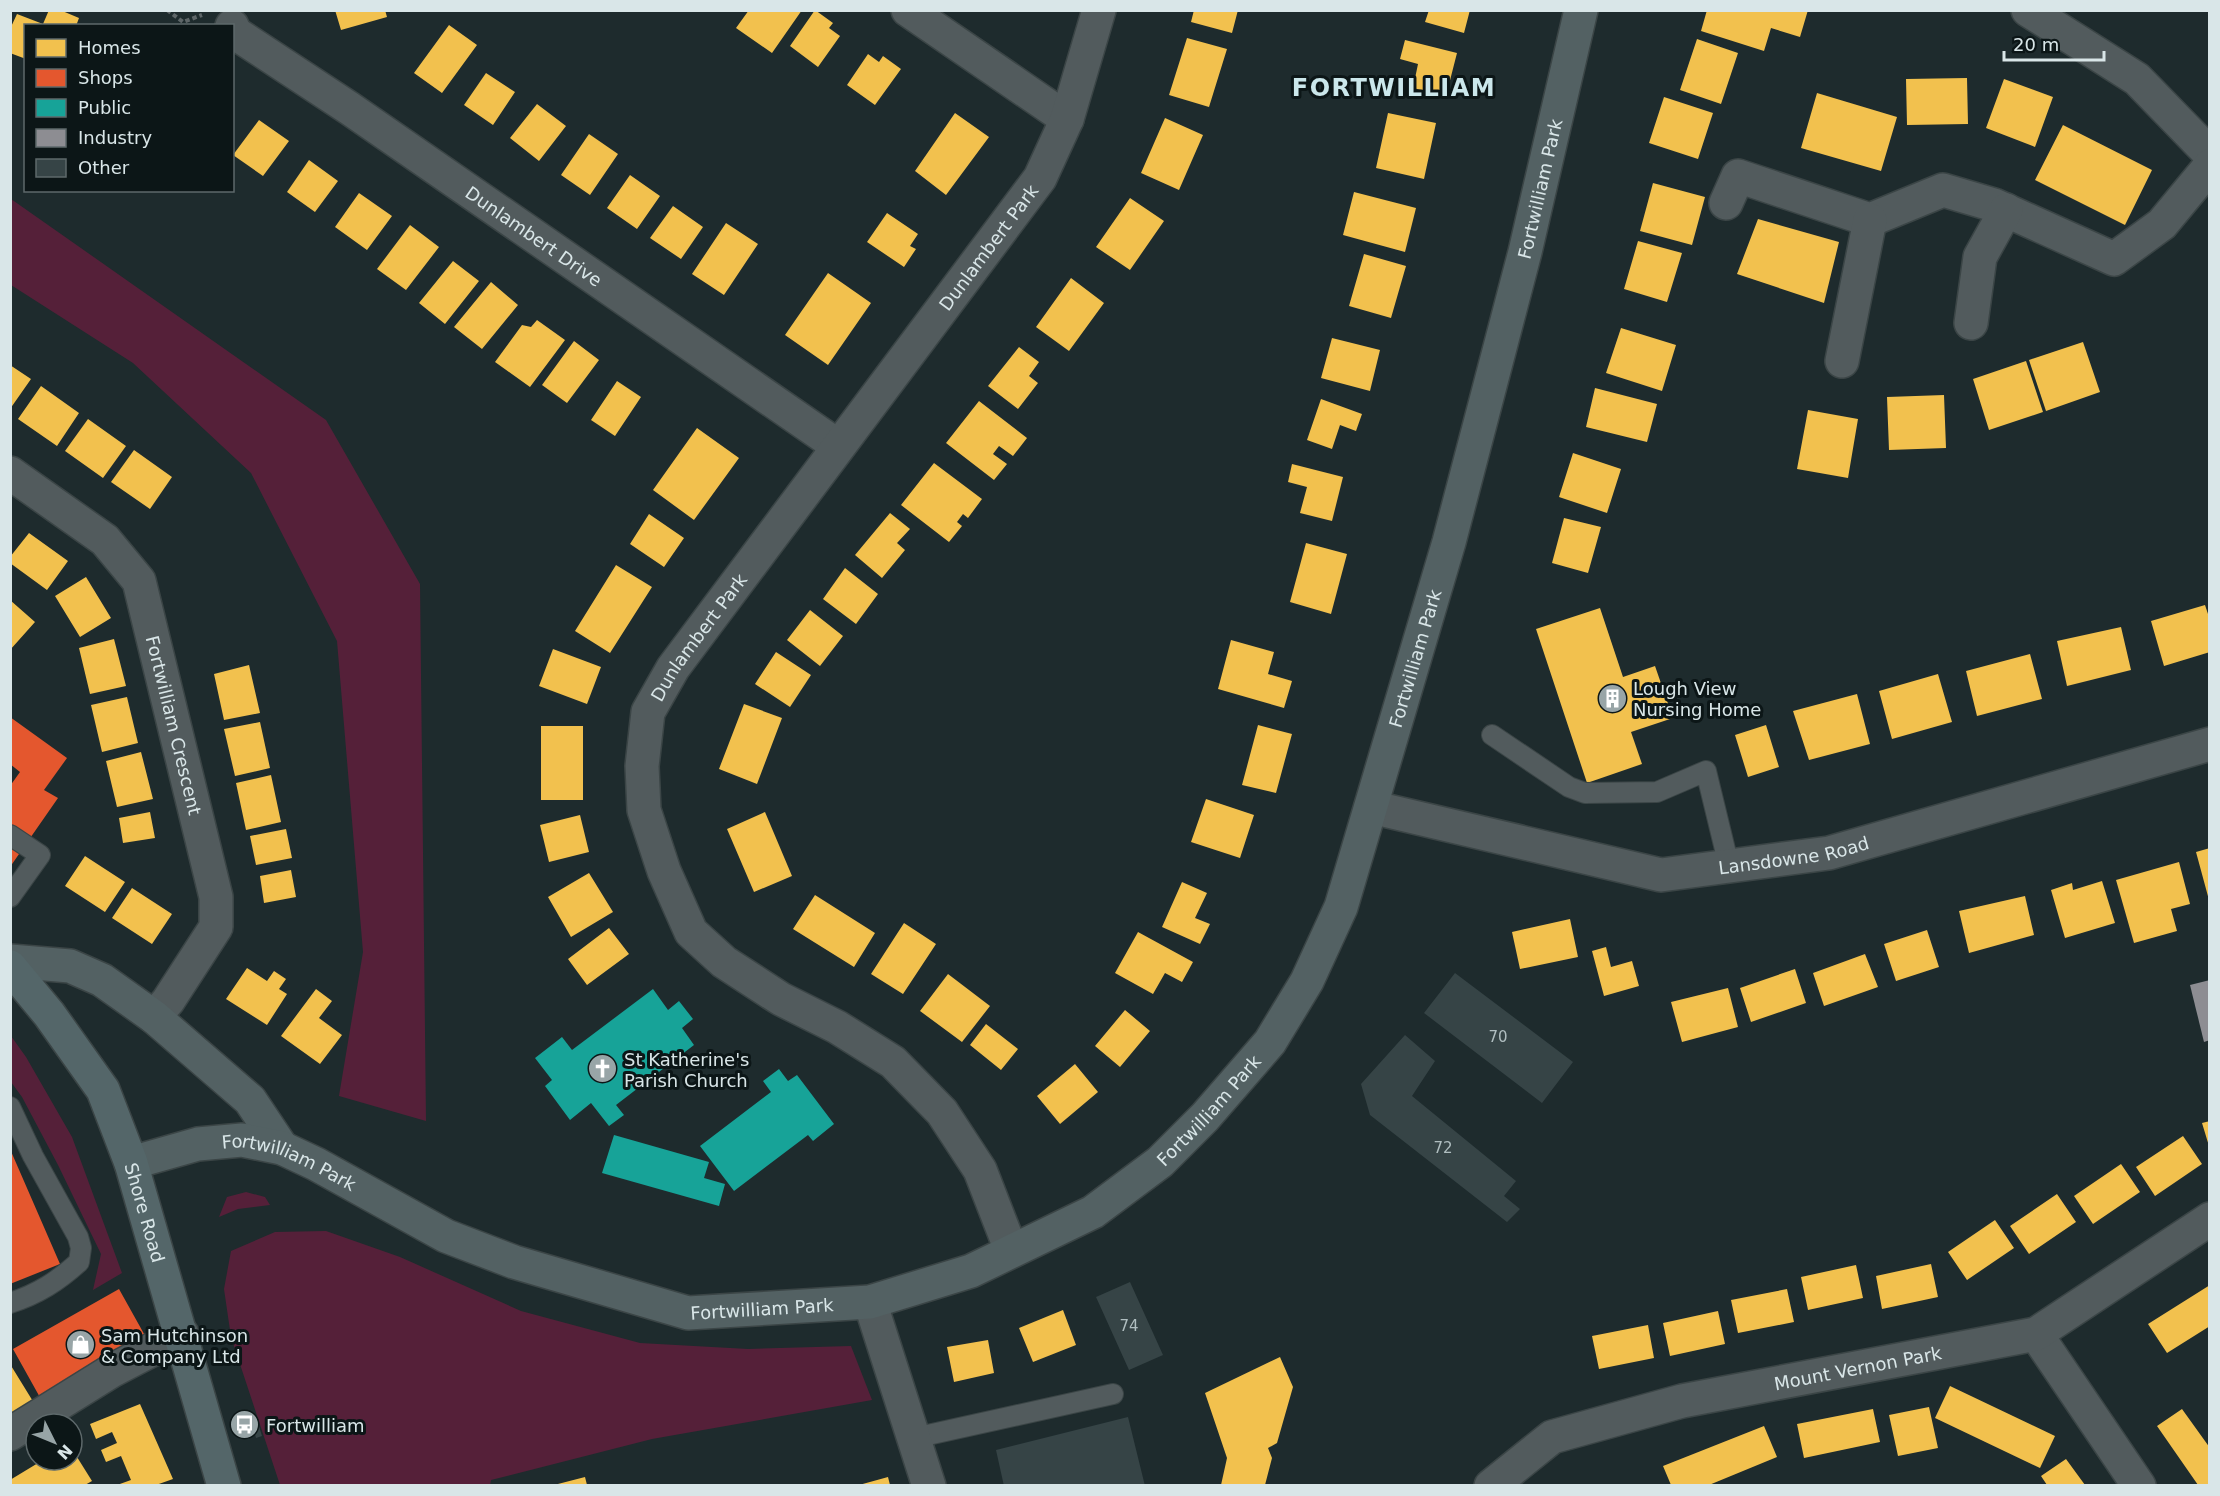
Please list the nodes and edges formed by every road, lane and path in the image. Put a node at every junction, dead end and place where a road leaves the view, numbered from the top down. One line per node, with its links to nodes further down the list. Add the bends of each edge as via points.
1 (167, 10): 6 (path, via 183,22)
2 (908, 10): 8 (street)
3 (1099, 10): 8 (street, Dunlambert Park)
4 (1581, 10): 20 (street, Fortwilliam Park, via 1526,252 1449,542)
5 (2028, 10): 9 (street, via 2137,78)
6 (224, 19)
7 (234, 32): 16 (street, Dunlambert Drive)
8 (1067, 119): 16 (street, Dunlambert Park, via 1040,178)
9 (2210, 154)
10 (2210, 166): 12 (street, via 2162,224 2114,259)
11 (1726, 203): 13 (street, via 1738,176)
12 (2006, 210): 13 (street, via 1943,190); 14 (street, via 1980,257)
13 (1870, 220): 15 (street)
14 (1971, 323)
15 (1842, 362)
16 (838, 446): 31 (street, Dunlambert Park, via 673,668 648,712 642,766 644,810 664,871 691,932 724,962 781,999 837,1027 893,1062 942,1112 980,1170)
17 (10, 473): 26 (street, Fortwilliam Crescent, via 105,540 139,581 217,913 216,927)
18 (1492, 735): 22 (lane, via 1569,787 1585,793 1657,792 1706,771)
19 (2210, 744): 22 (street, Lansdowne Road, via 1828,852)
20 (1371, 807): 22 (street, Lansdowne Road, via 1661,875); 31 (street, Fortwilliam Park, via 1341,907 1307,981 1270,1042 1160,1162 1093,1212)
21 (10, 835): 23 (lane, via 40,855)
22 (1730, 866)
23 (10, 897)
24 (10, 961): 26 (street, via 70,966 102,980)
25 (10, 967): 29 (main road, Shore Road, via 104,1090)
26 (154, 1017): 28 (street, via 250,1101)
27 (10, 1107): 33 (lane, via 81,1248 79,1262 59,1280 39,1293)
28 (282, 1148): 29 (street, Fortwilliam Park, via 242,1140 198,1144); 32 (street, Fortwilliam Park, via 447,1236 514,1262 688,1313)
29 (131, 1162): 34 (main road, Shore Road)
30 (2210, 1219): 35 (street, Mount Vernon Park)
31 (1011, 1250): 32 (street, Fortwilliam Park, via 972,1271)
32 (870, 1302): 38 (street)
33 (10, 1303)
34 (182, 1334): 37 (street, via 112,1370); 39 (main road, Shore Road)
35 (2036, 1334): 41 (street, Mount Vernon Park, via 1682,1401 1552,1437); 42 (street)
36 (1113, 1394): 38 (lane)
37 (10, 1434)
38 (914, 1438): 40 (street)
39 (224, 1485)
40 (929, 1485)
41 (1491, 1485)
42 (2139, 1485)

